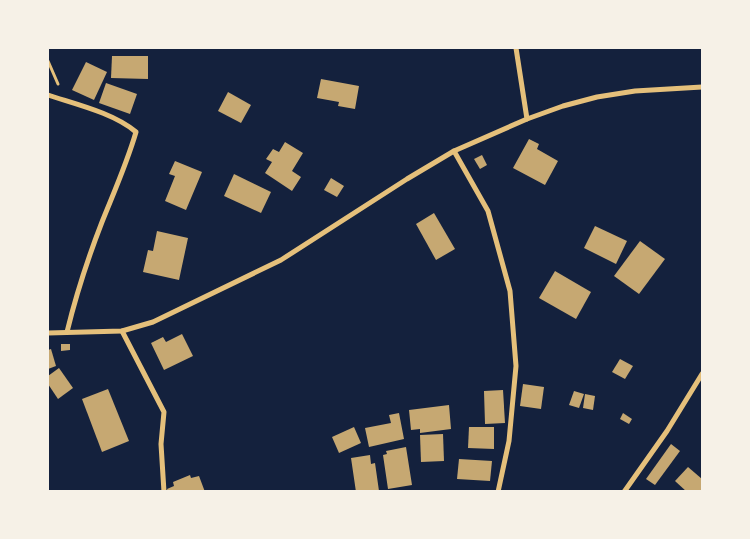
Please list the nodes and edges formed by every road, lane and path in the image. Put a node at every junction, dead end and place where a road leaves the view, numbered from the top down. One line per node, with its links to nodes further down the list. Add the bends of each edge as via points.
1 (516, 48): 6 (street)
2 (48, 61): 5 (path)
3 (702, 87): 6 (street, via 596,97)
4 (48, 95): 5 (street)
5 (65, 101): 9 (street, via 90,109 136,132 101,224)
6 (527, 119): 7 (street)
7 (454, 151): 8 (street, via 282,260 153,322); 13 (street, via 488,211 510,291 516,366 509,441)
8 (122, 331): 9 (street); 12 (street, via 164,412 161,444)
9 (67, 332): 10 (street)
10 (48, 333)
11 (702, 374): 14 (street)
12 (164, 492)
13 (498, 492)
14 (624, 492)

